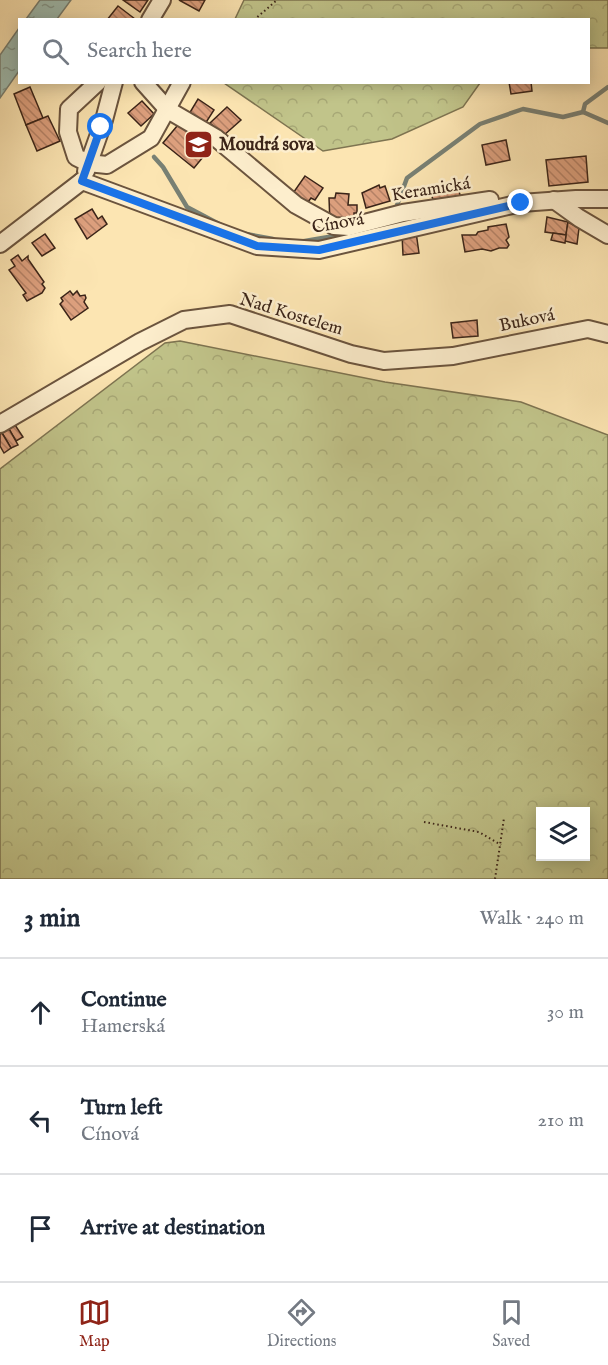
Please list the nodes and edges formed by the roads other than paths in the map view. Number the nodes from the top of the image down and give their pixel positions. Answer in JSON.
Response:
{"nodes":[{"id":1,"x":162,"y":0,"type":"edge"},
{"id":2,"x":151,"y":18,"type":"edge"},
{"id":3,"x":96,"y":84,"type":"edge"},
{"id":4,"x":113,"y":84,"type":"edge"},
{"id":5,"x":145,"y":84,"type":"edge"},
{"id":6,"x":181,"y":84,"type":"edge"},
{"id":7,"x":168,"y":110,"type":"junction"},
{"id":8,"x":88,"y":163,"type":"junction"},
{"id":9,"x":82,"y":181,"type":"junction"},
{"id":10,"x":608,"y":199,"type":"edge"},
{"id":11,"x":554,"y":200,"type":"junction"},
{"id":12,"x":521,"y":203,"type":"junction"},
{"id":13,"x":608,"y":235,"type":"edge"},
{"id":14,"x":0,"y":244,"type":"edge"},
{"id":15,"x":608,"y":334,"type":"edge"},
{"id":16,"x":453,"y":356,"type":"joint"},
{"id":17,"x":0,"y":424,"type":"edge"}],
"edges":[{"from":1,"to":2,"type":"street"},
{"from":3,"to":8,"type":"street"},
{"from":4,"to":8,"type":"street"},
{"from":5,"to":7,"type":"street","name":"Keramická"},
{"from":6,"to":7,"type":"street"},
{"from":7,"to":8,"type":"street"},
{"from":7,"to":12,"type":"street","name":"Keramická"},
{"from":8,"to":9,"type":"street"},
{"from":9,"to":12,"type":"street","name":"Cínová"},
{"from":9,"to":14,"type":"street"},
{"from":10,"to":11,"type":"street","name":"Cínová"},
{"from":11,"to":12,"type":"street","name":"Cínová"},
{"from":11,"to":13,"type":"street"},
{"from":15,"to":16,"type":"street","name":"Buková"},
{"from":16,"to":17,"type":"street","name":"Nad Kostelem"}]}
